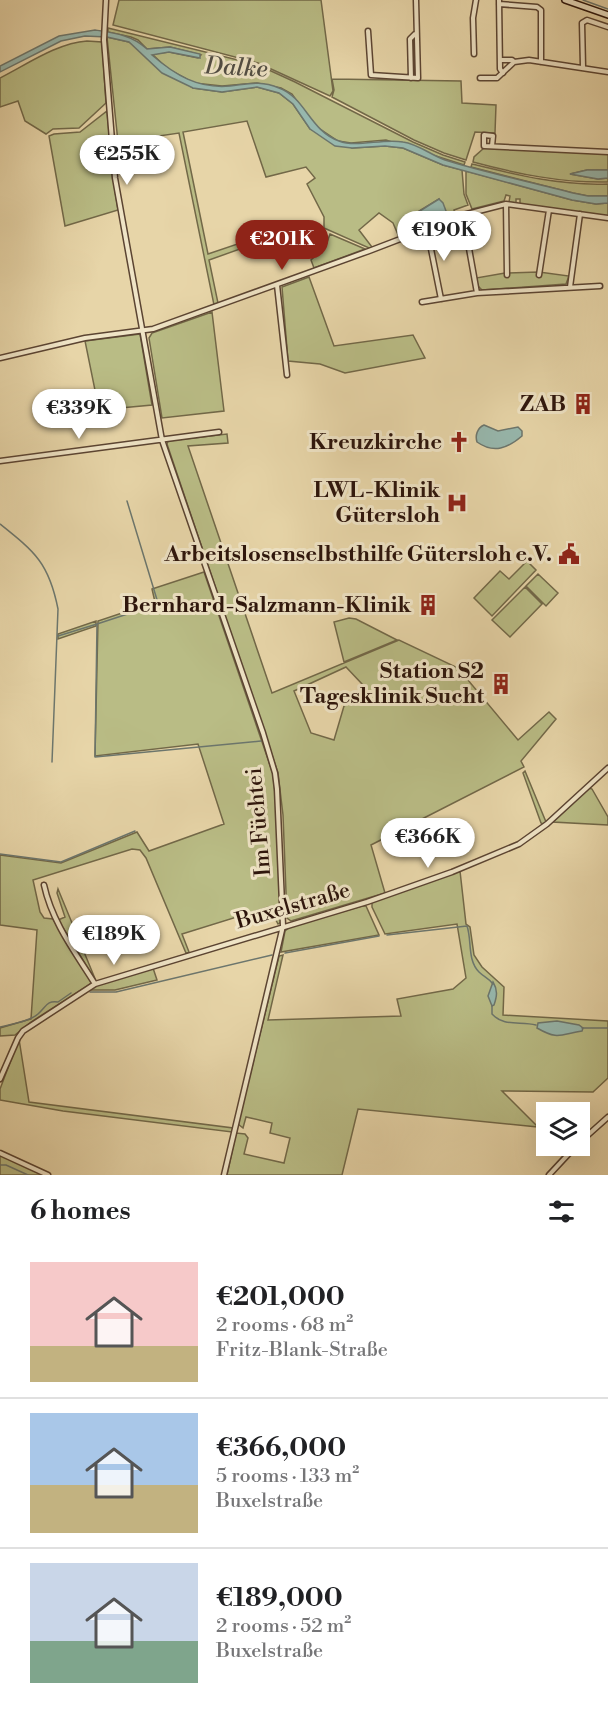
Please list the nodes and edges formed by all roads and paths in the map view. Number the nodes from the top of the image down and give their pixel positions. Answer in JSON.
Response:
{"nodes":[{"id":1,"x":106,"y":0,"type":"edge"},
{"id":2,"x":416,"y":0,"type":"edge"},
{"id":3,"x":476,"y":0,"type":"edge"},
{"id":4,"x":565,"y":0,"type":"edge"},
{"id":5,"x":499,"y":2,"type":"edge"},
{"id":6,"x":608,"y":15,"type":"edge"},
{"id":7,"x":608,"y":27,"type":"edge"},
{"id":8,"x":368,"y":31,"type":"dead end"},
{"id":9,"x":415,"y":33,"type":"junction"},
{"id":10,"x":474,"y":54,"type":"dead end"},
{"id":11,"x":500,"y":60,"type":"junction"},
{"id":12,"x":514,"y":62,"type":"junction"},
{"id":13,"x":540,"y":62,"type":"junction"},
{"id":14,"x":583,"y":68,"type":"junction"},
{"id":15,"x":608,"y":72,"type":"edge"},
{"id":16,"x":503,"y":73,"type":"junction"},
{"id":17,"x":411,"y":78,"type":"junction"},
{"id":18,"x":480,"y":78,"type":"dead end"},
{"id":19,"x":492,"y":146,"type":"dead end"},
{"id":20,"x":608,"y":152,"type":"edge"},
{"id":21,"x":506,"y":204,"type":"junction"},
{"id":22,"x":549,"y":210,"type":"junction"},
{"id":23,"x":580,"y":214,"type":"junction"},
{"id":24,"x":463,"y":215,"type":"junction"},
{"id":25,"x":608,"y":218,"type":"edge"},
{"id":26,"x":427,"y":229,"type":"junction"},
{"id":27,"x":539,"y":275,"type":"dead end"},
{"id":28,"x":507,"y":276,"type":"dead end"},
{"id":29,"x":278,"y":285,"type":"junction"},
{"id":30,"x":600,"y":286,"type":"dead end"},
{"id":31,"x":570,"y":287,"type":"junction"},
{"id":32,"x":477,"y":293,"type":"junction"},
{"id":33,"x":441,"y":299,"type":"junction"},
{"id":34,"x":422,"y":302,"type":"dead end"},
{"id":35,"x":142,"y":331,"type":"junction"},
{"id":36,"x":0,"y":358,"type":"edge"},
{"id":37,"x":287,"y":375,"type":"dead end"},
{"id":38,"x":219,"y":432,"type":"dead end"},
{"id":39,"x":162,"y":440,"type":"junction"},
{"id":40,"x":0,"y":461,"type":"edge"},
{"id":41,"x":608,"y":768,"type":"edge"},
{"id":42,"x":44,"y":885,"type":"dead end"},
{"id":43,"x":283,"y":926,"type":"junction"},
{"id":44,"x":95,"y":984,"type":"junction"},
{"id":45,"x":0,"y":1079,"type":"edge"},
{"id":46,"x":607,"y":1119,"type":"edge"},
{"id":47,"x":590,"y":1134,"type":"edge"},
{"id":48,"x":0,"y":1153,"type":"edge"},
{"id":49,"x":567,"y":1156,"type":"edge"},
{"id":50,"x":48,"y":1175,"type":"edge"},
{"id":51,"x":224,"y":1175,"type":"edge"},
{"id":52,"x":549,"y":1175,"type":"edge"}],
"edges":[{"from":1,"to":35,"type":"street","name":"Im Füchtei"},
{"from":2,"to":9,"type":"street"},
{"from":3,"to":10,"type":"street"},
{"from":4,"to":6,"type":"main road"},
{"from":5,"to":11,"type":"street"},
{"from":5,"to":13,"type":"street"},
{"from":7,"to":14,"type":"street"},
{"from":8,"to":17,"type":"street"},
{"from":9,"to":17,"type":"street"},
{"from":9,"to":17,"type":"street"},
{"from":11,"to":12,"type":"street"},
{"from":11,"to":16,"type":"street"},
{"from":12,"to":13,"type":"street"},
{"from":12,"to":16,"type":"street"},
{"from":13,"to":14,"type":"street"},
{"from":14,"to":15,"type":"street"},
{"from":16,"to":18,"type":"street"},
{"from":19,"to":20,"type":"street"},
{"from":21,"to":22,"type":"street"},
{"from":21,"to":24,"type":"street"},
{"from":21,"to":28,"type":"street"},
{"from":22,"to":23,"type":"street"},
{"from":22,"to":27,"type":"street"},
{"from":23,"to":25,"type":"street"},
{"from":23,"to":31,"type":"street"},
{"from":24,"to":26,"type":"street"},
{"from":24,"to":32,"type":"street"},
{"from":26,"to":29,"type":"street"},
{"from":26,"to":33,"type":"street"},
{"from":29,"to":35,"type":"street"},
{"from":29,"to":37,"type":"street"},
{"from":30,"to":31,"type":"street"},
{"from":31,"to":32,"type":"street"},
{"from":32,"to":33,"type":"street"},
{"from":33,"to":34,"type":"street"},
{"from":35,"to":36,"type":"street"},
{"from":35,"to":39,"type":"street","name":"Im Füchtei"},
{"from":38,"to":39,"type":"street"},
{"from":39,"to":40,"type":"street"},
{"from":39,"to":43,"type":"street","name":"Im Füchtei"},
{"from":41,"to":43,"type":"street","name":"Buxelstraße"},
{"from":42,"to":44,"type":"street"},
{"from":43,"to":44,"type":"street","name":"Buxelstraße"},
{"from":43,"to":51,"type":"street","name":"Im Füchtei"},
{"from":44,"to":45,"type":"street","name":"Buxelstraße"},
{"from":46,"to":47,"type":"street"},
{"from":48,"to":50,"type":"street"},
{"from":49,"to":52,"type":"street"}]}
